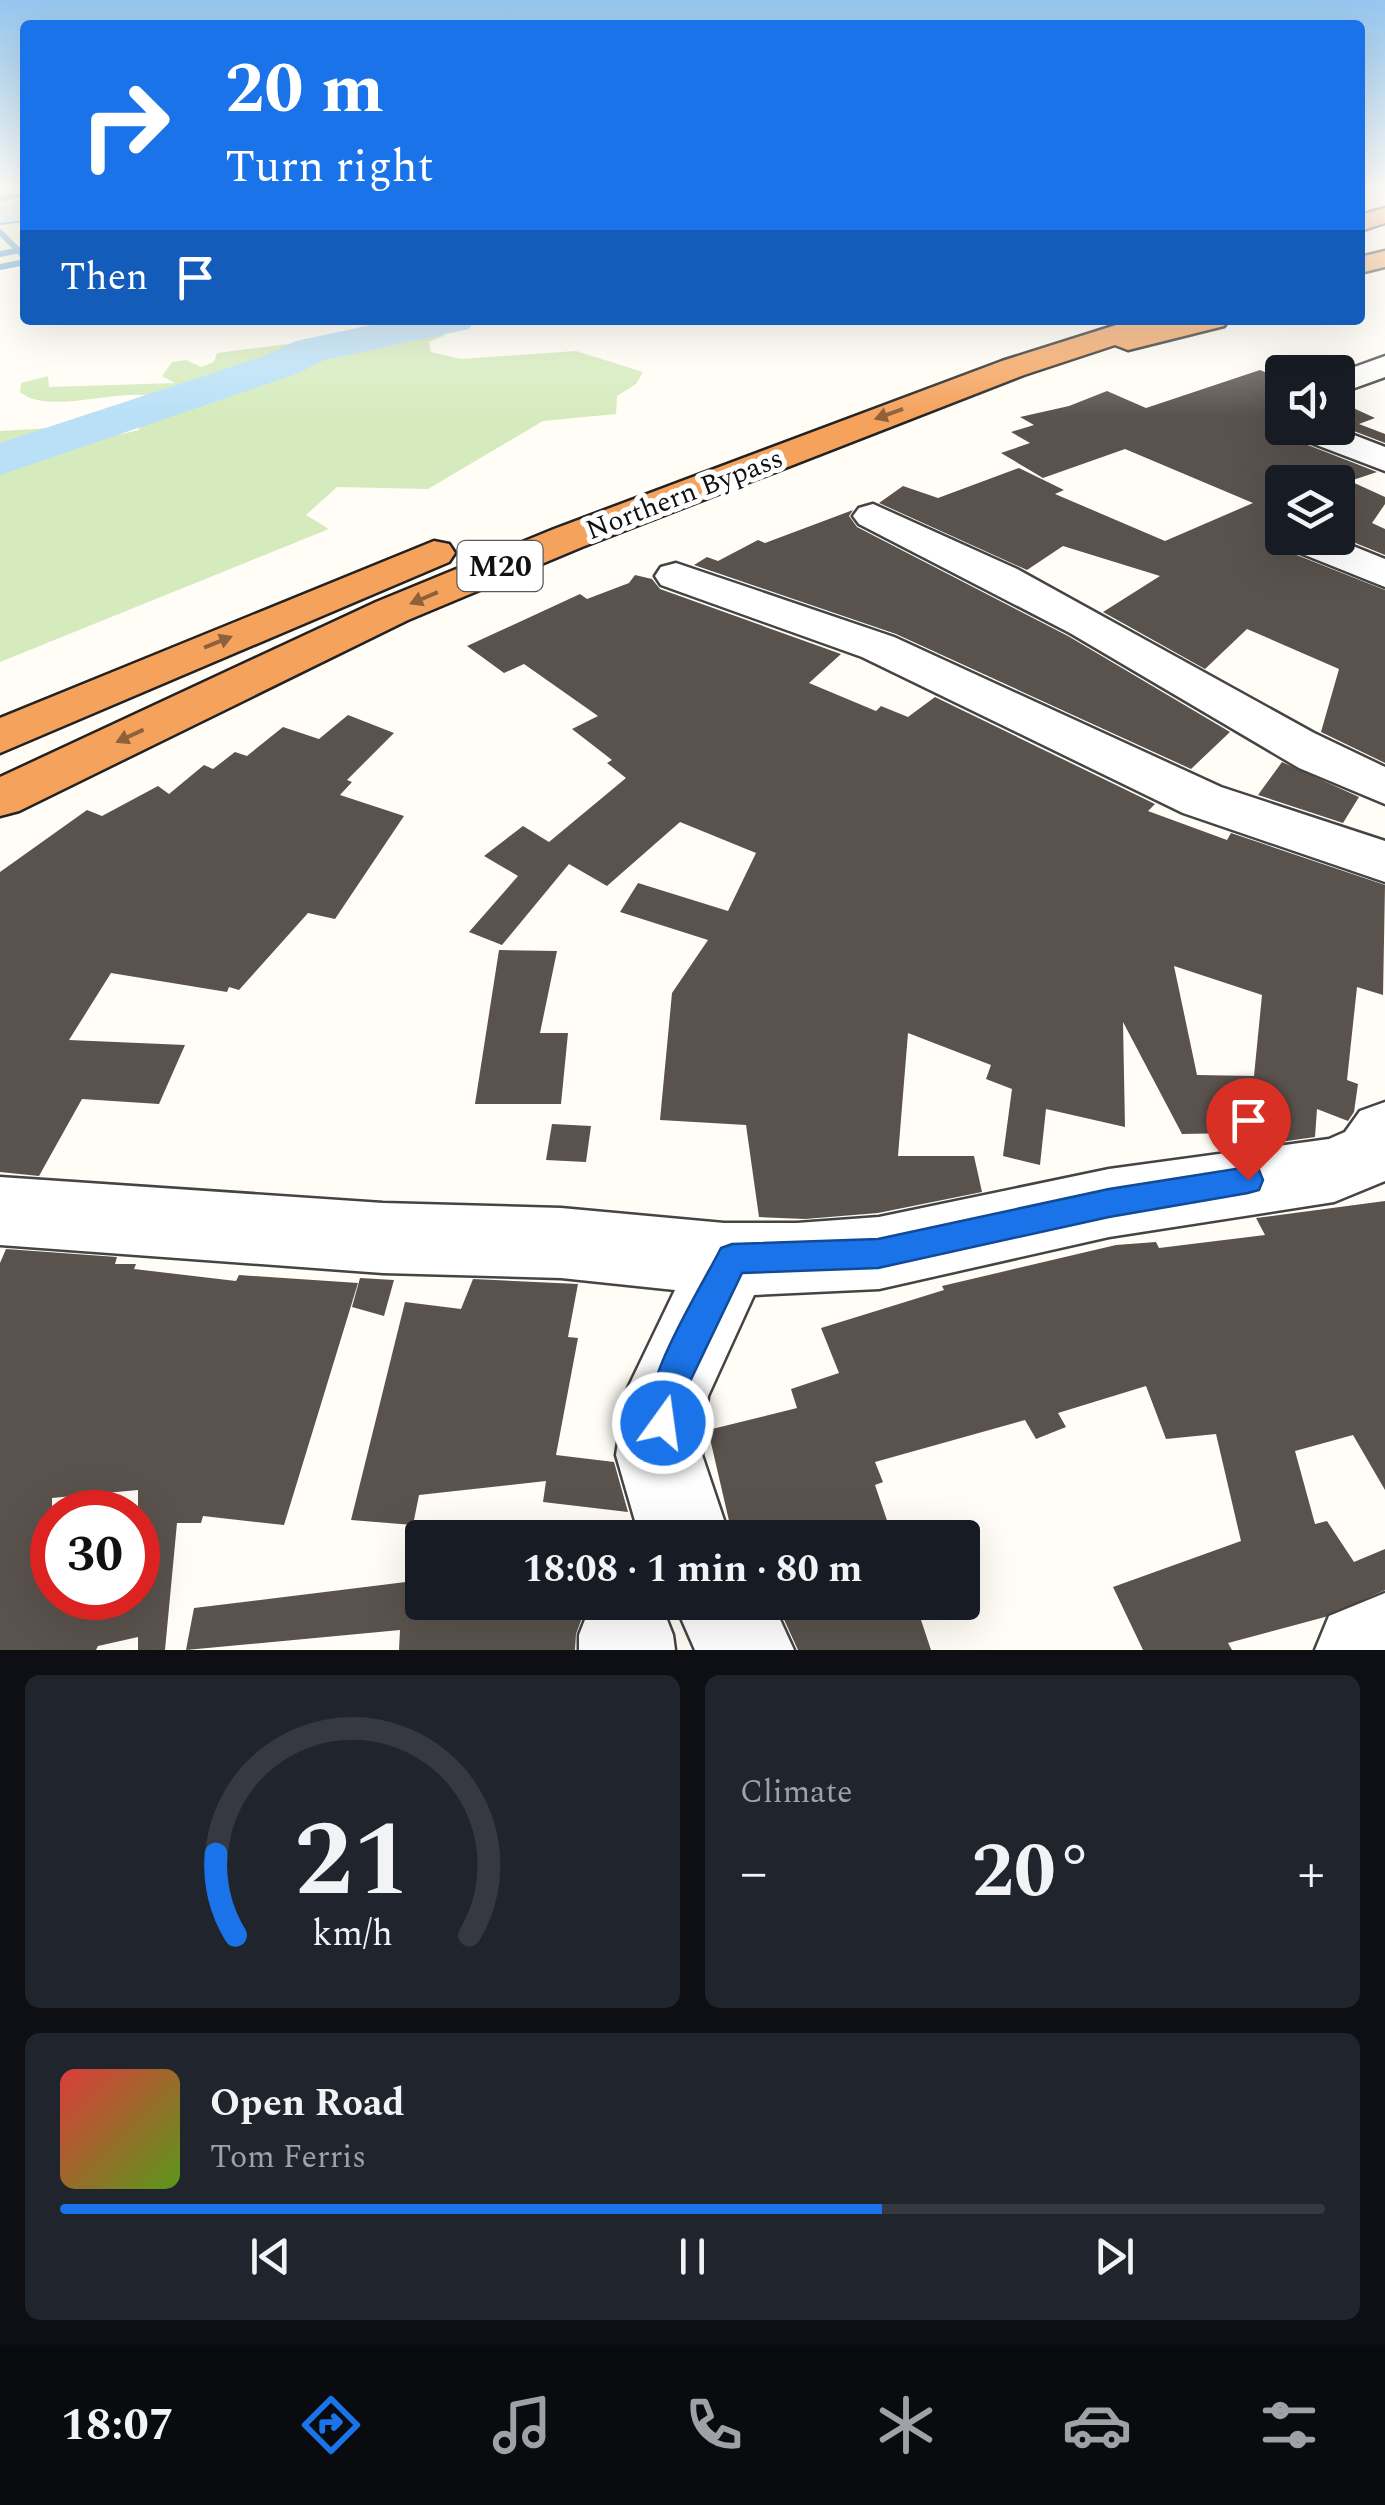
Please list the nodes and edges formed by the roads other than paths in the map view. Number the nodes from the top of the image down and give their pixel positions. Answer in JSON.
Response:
{"nodes":[{"id":1,"x":1058,"y":325,"type":"edge"},
{"id":2,"x":1067,"y":325,"type":"edge"},
{"id":3,"x":1147,"y":325,"type":"edge"},
{"id":4,"x":1192,"y":325,"type":"edge"},
{"id":5,"x":970,"y":354,"type":"junction"},
{"id":6,"x":1385,"y":366,"type":"edge"},
{"id":7,"x":1014,"y":368,"type":"junction"},
{"id":8,"x":1355,"y":377,"type":"edge"},
{"id":9,"x":1349,"y":445,"type":"edge"},
{"id":10,"x":1385,"y":460,"type":"edge"},
{"id":11,"x":873,"y":516,"type":"dead end"},
{"id":12,"x":1340,"y":555,"type":"edge"},
{"id":13,"x":1385,"y":574,"type":"edge"},
{"id":14,"x":676,"y":576,"type":"dead end"},
{"id":15,"x":0,"y":737,"type":"edge"},
{"id":16,"x":1385,"y":787,"type":"edge"},
{"id":17,"x":0,"y":798,"type":"edge"},
{"id":18,"x":1385,"y":862,"type":"edge"},
{"id":19,"x":1385,"y":1133,"type":"edge"},
{"id":20,"x":0,"y":1211,"type":"edge"},
{"id":21,"x":732,"y":1258,"type":"junction"},
{"id":22,"x":679,"y":1520,"type":"edge"},
{"id":23,"x":730,"y":1620,"type":"edge"},
{"id":24,"x":1385,"y":1641,"type":"edge"},
{"id":25,"x":746,"y":1650,"type":"edge"},
{"id":26,"x":1363,"y":1650,"type":"edge"}],
"edges":[{"from":1,"to":5,"type":"highway"},
{"from":2,"to":5,"type":"highway","name":"Northern Bypass","number":"M20"},
{"from":3,"to":7,"type":"highway","name":"Northern Bypass","number":"M20"},
{"from":4,"to":7,"type":"highway"},
{"from":15,"to":5,"type":"highway","name":"Northern Bypass","number":"M20","one_way":true},
{"from":6,"to":8,"type":"street"},
{"from":7,"to":17,"type":"highway","name":"Northern Bypass","number":"M20","one_way":true},
{"from":9,"to":10,"type":"street"},
{"from":11,"to":16,"type":"street"},
{"from":12,"to":13,"type":"street"},
{"from":14,"to":18,"type":"street"},
{"from":19,"to":21,"type":"street"},
{"from":20,"to":21,"type":"street"},
{"from":21,"to":22,"type":"street"},
{"from":23,"to":25,"type":"street"},
{"from":24,"to":26,"type":"street"}]}
